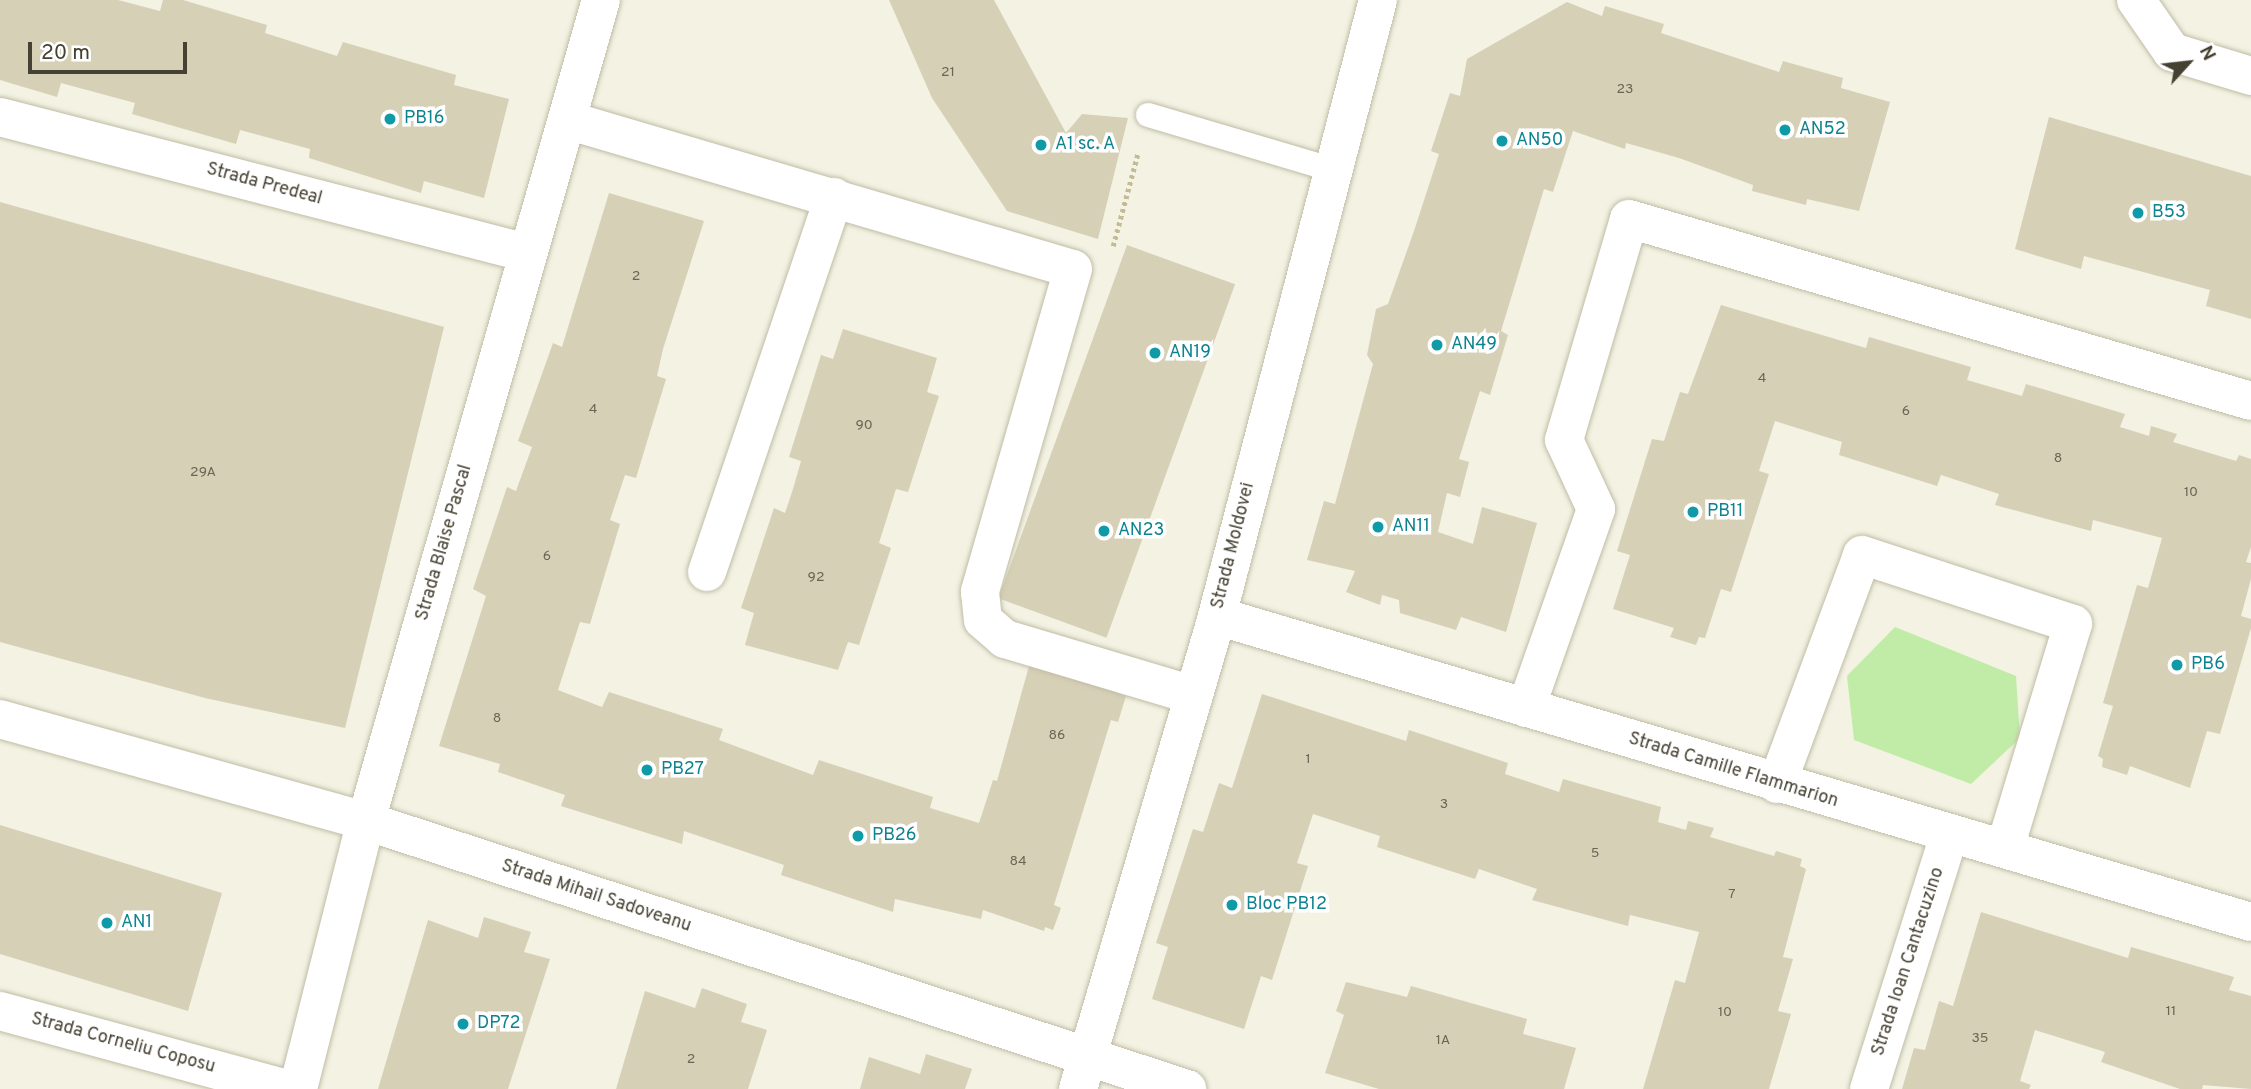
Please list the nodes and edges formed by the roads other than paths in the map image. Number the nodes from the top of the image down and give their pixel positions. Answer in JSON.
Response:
{"nodes":[{"id":1,"x":601,"y":0,"type":"edge"},
{"id":2,"x":1378,"y":0,"type":"edge"},
{"id":3,"x":2136,"y":0,"type":"edge"},
{"id":4,"x":2251,"y":76,"type":"edge"},
{"id":5,"x":1148,"y":115,"type":"road end"},
{"id":6,"x":0,"y":117,"type":"edge"},
{"id":7,"x":567,"y":120,"type":"junction"},
{"id":8,"x":1330,"y":169,"type":"junction"},
{"id":9,"x":834,"y":197,"type":"junction"},
{"id":10,"x":527,"y":253,"type":"junction"},
{"id":11,"x":2251,"y":401,"type":"edge"},
{"id":12,"x":707,"y":572,"type":"dead end"},
{"id":13,"x":1217,"y":616,"type":"junction"},
{"id":14,"x":1193,"y":695,"type":"junction"},
{"id":15,"x":1526,"y":708,"type":"junction"},
{"id":16,"x":0,"y":719,"type":"edge"},
{"id":17,"x":1777,"y":784,"type":"junction"},
{"id":18,"x":366,"y":821,"type":"junction"},
{"id":19,"x":1949,"y":835,"type":"junction"},
{"id":20,"x":2005,"y":848,"type":"junction"},
{"id":21,"x":2251,"y":922,"type":"edge"},
{"id":22,"x":0,"y":1011,"type":"edge"},
{"id":23,"x":1083,"y":1073,"type":"edge"},
{"id":24,"x":287,"y":1089,"type":"edge"},
{"id":25,"x":298,"y":1089,"type":"edge"},
{"id":26,"x":1187,"y":1089,"type":"edge"},
{"id":27,"x":1869,"y":1089,"type":"edge"}],
"edges":[{"from":1,"to":7,"type":"street","name":"Strada Blaise Pascal"},
{"from":2,"to":8,"type":"street","name":"Strada Moldovei"},
{"from":3,"to":4,"type":"street"},
{"from":5,"to":8,"type":"lane"},
{"from":6,"to":10,"type":"street","name":"Strada Predeal"},
{"from":7,"to":9,"type":"street"},
{"from":7,"to":10,"type":"street","name":"Strada Blaise Pascal"},
{"from":8,"to":13,"type":"street","name":"Strada Moldovei"},
{"from":9,"to":12,"type":"street"},
{"from":9,"to":14,"type":"street"},
{"from":10,"to":18,"type":"street","name":"Strada Blaise Pascal"},
{"from":11,"to":15,"type":"street"},
{"from":13,"to":14,"type":"street","name":"Strada Moldovei"},
{"from":13,"to":15,"type":"street","name":"Strada Camille Flammarion"},
{"from":14,"to":23,"type":"street","name":"Strada Moldovei"},
{"from":15,"to":17,"type":"street","name":"Strada Camille Flammarion"},
{"from":16,"to":18,"type":"street","name":"Strada Mihail Sadoveanu"},
{"from":17,"to":19,"type":"street","name":"Strada Camille Flammarion"},
{"from":17,"to":20,"type":"street"},
{"from":18,"to":23,"type":"street","name":"Strada Mihail Sadoveanu"},
{"from":18,"to":25,"type":"street","name":"Strada Blaise Pascal"},
{"from":19,"to":20,"type":"street","name":"Strada Camille Flammarion"},
{"from":19,"to":27,"type":"street","name":"Strada Ioan Cantacuzino"},
{"from":20,"to":21,"type":"street","name":"Strada Camille Flammarion"},
{"from":22,"to":24,"type":"street","name":"Strada Corneliu Coposu"},
{"from":23,"to":26,"type":"street","name":"Strada Mihail Sadoveanu"}]}
